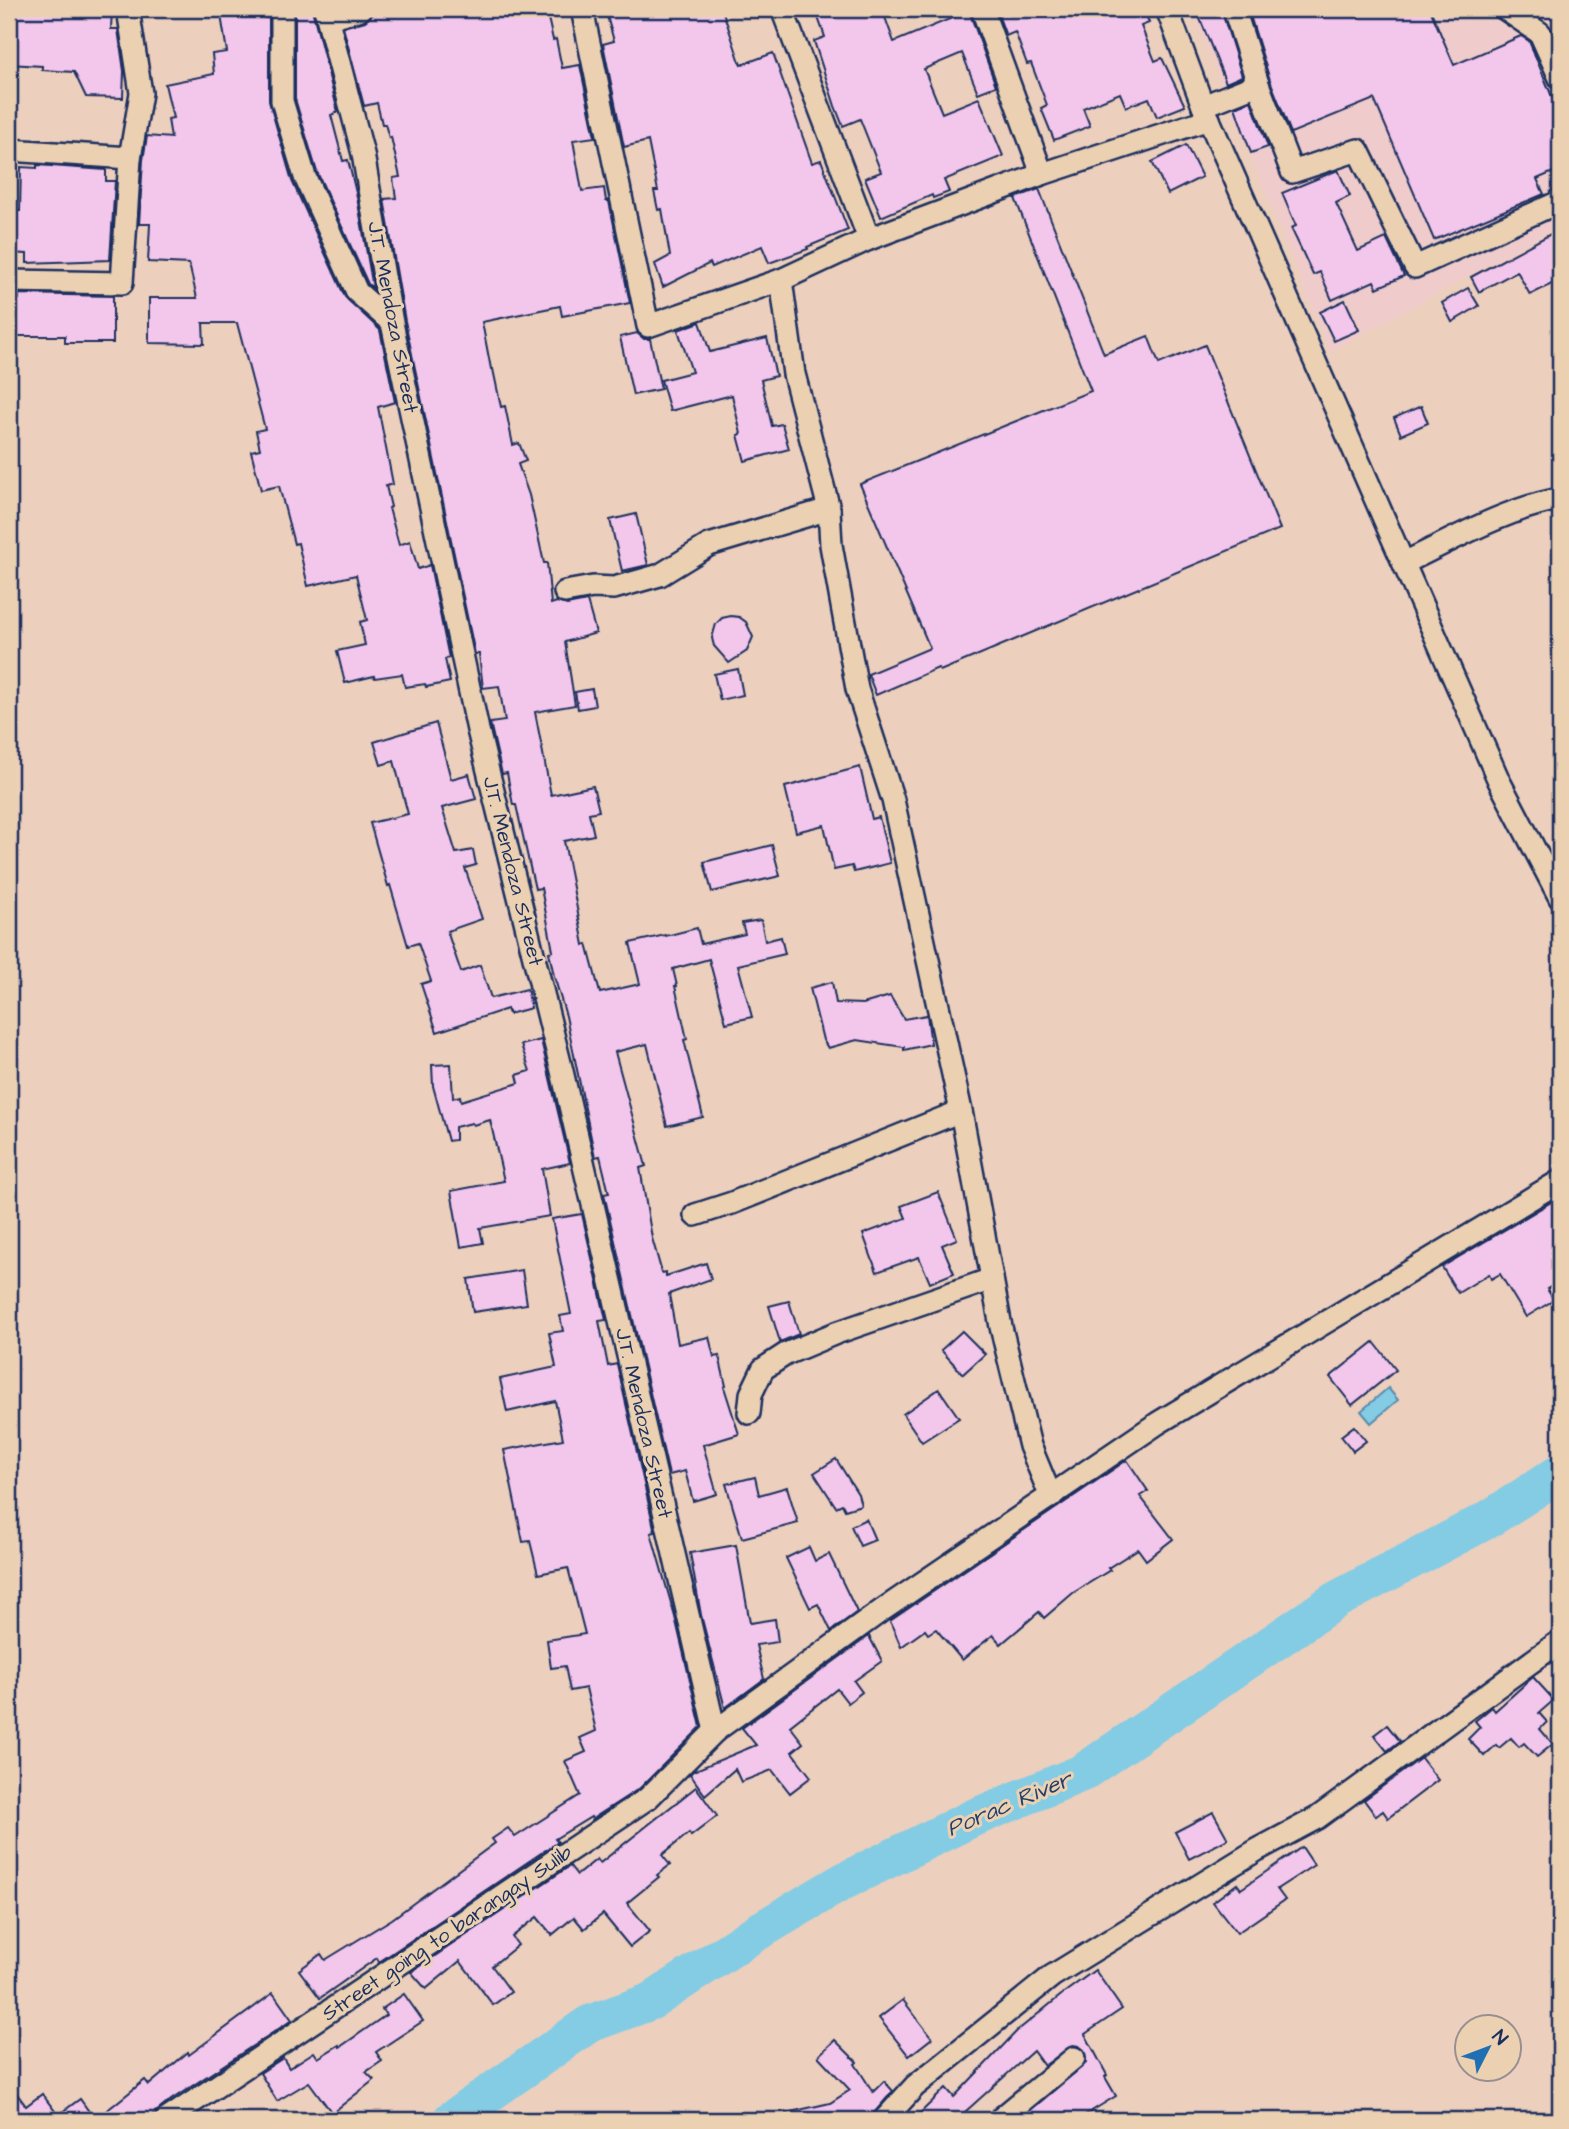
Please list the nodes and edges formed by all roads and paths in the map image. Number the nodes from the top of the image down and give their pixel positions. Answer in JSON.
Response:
{"nodes":[{"id":1,"x":128,"y":9,"type":"edge"},
{"id":2,"x":282,"y":9,"type":"edge"},
{"id":3,"x":361,"y":9,"type":"edge"},
{"id":4,"x":582,"y":9,"type":"edge"},
{"id":5,"x":782,"y":9,"type":"edge"},
{"id":6,"x":982,"y":9,"type":"edge"},
{"id":7,"x":1167,"y":9,"type":"edge"},
{"id":8,"x":1234,"y":9,"type":"edge"},
{"id":9,"x":1505,"y":9,"type":"edge"},
{"id":10,"x":326,"y":13,"type":"edge"},
{"id":11,"x":1560,"y":78,"type":"edge"},
{"id":12,"x":1258,"y":84,"type":"junction"},
{"id":13,"x":1206,"y":112,"type":"junction"},
{"id":14,"x":9,"y":150,"type":"edge"},
{"id":15,"x":130,"y":158,"type":"junction"},
{"id":16,"x":1042,"y":174,"type":"junction"},
{"id":17,"x":1560,"y":199,"type":"edge"},
{"id":18,"x":869,"y":239,"type":"junction"},
{"id":19,"x":781,"y":280,"type":"junction"},
{"id":20,"x":9,"y":281,"type":"edge"},
{"id":21,"x":392,"y":323,"type":"junction"},
{"id":22,"x":1560,"y":499,"type":"edge"},
{"id":23,"x":829,"y":509,"type":"junction"},
{"id":24,"x":1404,"y":563,"type":"junction"},
{"id":25,"x":565,"y":592,"type":"dead end"},
{"id":26,"x":1560,"y":898,"type":"edge"},
{"id":27,"x":961,"y":1111,"type":"junction"},
{"id":28,"x":1560,"y":1181,"type":"edge"},
{"id":29,"x":695,"y":1215,"type":"dead end"},
{"id":30,"x":992,"y":1279,"type":"junction"},
{"id":31,"x":749,"y":1413,"type":"dead end"},
{"id":32,"x":1051,"y":1497,"type":"junction"},
{"id":33,"x":1560,"y":1641,"type":"edge"},
{"id":34,"x":715,"y":1731,"type":"junction"},
{"id":35,"x":1074,"y":2058,"type":"dead end"},
{"id":36,"x":166,"y":2120,"type":"edge"},
{"id":37,"x":884,"y":2120,"type":"edge"},
{"id":38,"x":999,"y":2120,"type":"edge"}],
"edges":[{"from":1,"to":15,"type":"street"},
{"from":2,"to":21,"type":"street"},
{"from":3,"to":10,"type":"street"},
{"from":4,"to":19,"type":"street"},
{"from":5,"to":18,"type":"street"},
{"from":6,"to":16,"type":"street"},
{"from":7,"to":13,"type":"street"},
{"from":8,"to":12,"type":"street"},
{"from":9,"to":11,"type":"street"},
{"from":10,"to":21,"type":"street","name":"J.T. Mendoza Street"},
{"from":12,"to":13,"type":"street"},
{"from":12,"to":17,"type":"street"},
{"from":13,"to":16,"type":"street"},
{"from":13,"to":24,"type":"street"},
{"from":14,"to":15,"type":"street"},
{"from":15,"to":20,"type":"street"},
{"from":16,"to":18,"type":"street"},
{"from":18,"to":19,"type":"street"},
{"from":19,"to":23,"type":"street"},
{"from":21,"to":34,"type":"street","name":"J.T. Mendoza Street"},
{"from":22,"to":24,"type":"street"},
{"from":23,"to":25,"type":"street"},
{"from":23,"to":27,"type":"street"},
{"from":24,"to":26,"type":"street"},
{"from":27,"to":29,"type":"street"},
{"from":27,"to":30,"type":"street"},
{"from":28,"to":32,"type":"street","name":"Street going to barangay Sulib"},
{"from":30,"to":31,"type":"street"},
{"from":30,"to":32,"type":"street"},
{"from":32,"to":34,"type":"street","name":"Street going to barangay Sulib"},
{"from":33,"to":37,"type":"street"},
{"from":34,"to":36,"type":"street","name":"Street going to barangay Sulib"},
{"from":35,"to":38,"type":"street"}]}
